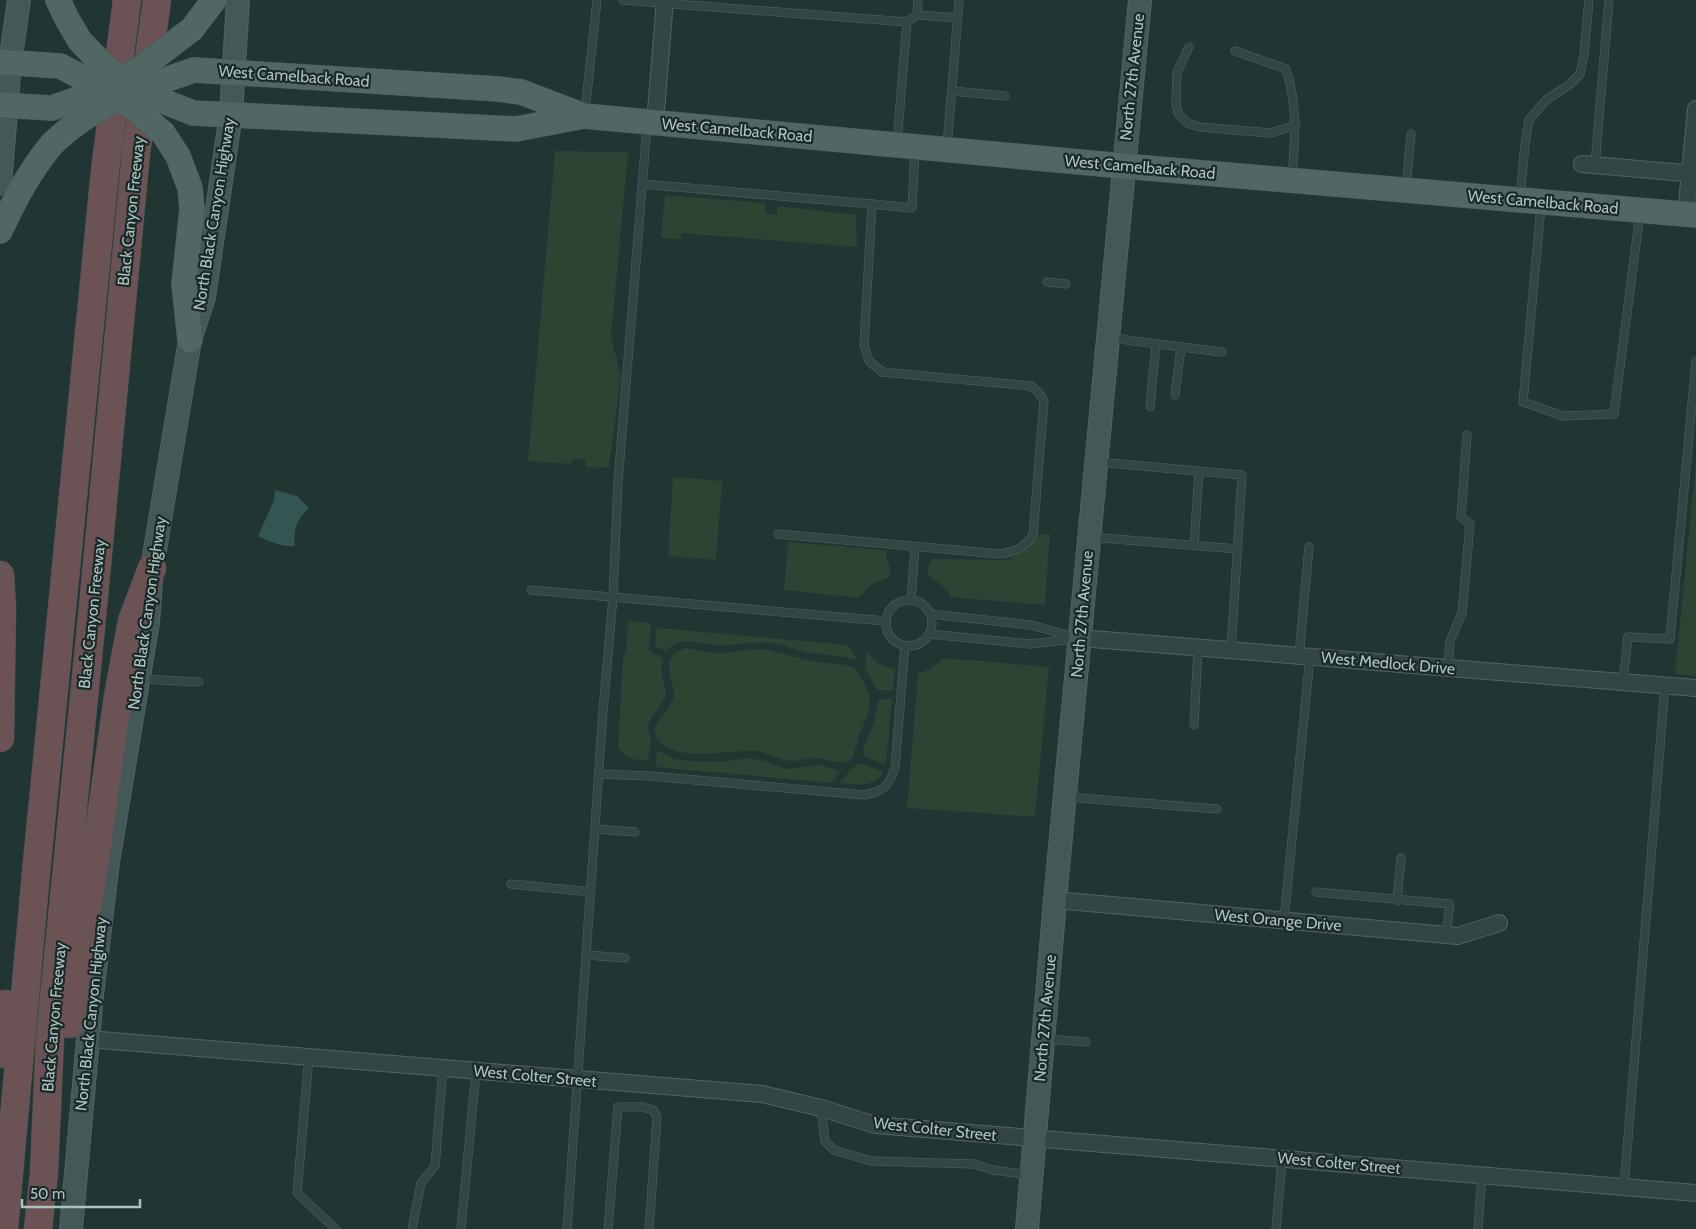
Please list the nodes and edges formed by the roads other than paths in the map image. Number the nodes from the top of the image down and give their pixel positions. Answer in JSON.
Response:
{"nodes":[{"id":1,"x":20,"y":0,"type":"edge"},
{"id":2,"x":108,"y":0,"type":"edge"},
{"id":3,"x":127,"y":0,"type":"edge"},
{"id":4,"x":140,"y":0,"type":"edge"},
{"id":5,"x":157,"y":0,"type":"edge"},
{"id":6,"x":214,"y":0,"type":"edge"},
{"id":7,"x":238,"y":0,"type":"edge"},
{"id":8,"x":597,"y":0,"type":"edge"},
{"id":9,"x":623,"y":0,"type":"edge"},
{"id":10,"x":918,"y":0,"type":"edge"},
{"id":11,"x":959,"y":0,"type":"edge"},
{"id":12,"x":1140,"y":0,"type":"edge"},
{"id":13,"x":1589,"y":0,"type":"edge"},
{"id":14,"x":1609,"y":0,"type":"edge"},
{"id":15,"x":664,"y":2,"type":"edge"},
{"id":16,"x":63,"y":10,"type":"edge"},
{"id":17,"x":917,"y":15,"type":"junction"},
{"id":18,"x":958,"y":18,"type":"junction"},
{"id":19,"x":907,"y":22,"type":"junction"},
{"id":20,"x":1189,"y":47,"type":"dead end"},
{"id":21,"x":1235,"y":51,"type":"dead end"},
{"id":22,"x":5,"y":63,"type":"edge"},
{"id":23,"x":234,"y":72,"type":"junction"},
{"id":24,"x":120,"y":89,"type":"junction"},
{"id":25,"x":952,"y":91,"type":"junction"},
{"id":26,"x":1005,"y":96,"type":"dead end"},
{"id":27,"x":3,"y":106,"type":"edge"},
{"id":28,"x":1696,"y":109,"type":"edge"},
{"id":29,"x":231,"y":114,"type":"junction"},
{"id":30,"x":584,"y":116,"type":"junction"},
{"id":31,"x":651,"y":122,"type":"junction"},
{"id":32,"x":1296,"y":125,"type":"junction"},
{"id":33,"x":1411,"y":134,"type":"dead end"},
{"id":34,"x":906,"y":146,"type":"junction"},
{"id":35,"x":947,"y":149,"type":"junction"},
{"id":36,"x":1588,"y":165,"type":"joint"},
{"id":37,"x":1123,"y":166,"type":"junction"},
{"id":38,"x":1693,"y":174,"type":"edge"},
{"id":39,"x":1292,"y":180,"type":"junction"},
{"id":40,"x":0,"y":184,"type":"edge"},
{"id":41,"x":642,"y":184,"type":"junction"},
{"id":42,"x":1406,"y":190,"type":"junction"},
{"id":43,"x":1531,"y":200,"type":"junction"},
{"id":44,"x":872,"y":204,"type":"junction"},
{"id":45,"x":1640,"y":210,"type":"junction"},
{"id":46,"x":1691,"y":214,"type":"edge"},
{"id":47,"x":0,"y":231,"type":"edge"},
{"id":48,"x":1047,"y":282,"type":"dead end"},
{"id":49,"x":1066,"y":284,"type":"dead end"},
{"id":50,"x":1108,"y":336,"type":"junction"},
{"id":51,"x":190,"y":340,"type":"junction"},
{"id":52,"x":1156,"y":344,"type":"junction"},
{"id":53,"x":1181,"y":347,"type":"junction"},
{"id":54,"x":1222,"y":352,"type":"dead end"},
{"id":55,"x":1696,"y":361,"type":"edge"},
{"id":56,"x":1175,"y":395,"type":"dead end"},
{"id":57,"x":1150,"y":407,"type":"dead end"},
{"id":58,"x":1467,"y":436,"type":"dead end"},
{"id":59,"x":1096,"y":462,"type":"junction"},
{"id":60,"x":1199,"y":471,"type":"junction"},
{"id":61,"x":778,"y":534,"type":"dead end"},
{"id":62,"x":1089,"y":537,"type":"junction"},
{"id":63,"x":1194,"y":545,"type":"junction"},
{"id":64,"x":915,"y":547,"type":"junction"},
{"id":65,"x":1309,"y":547,"type":"dead end"},
{"id":66,"x":1238,"y":549,"type":"junction"},
{"id":67,"x":152,"y":568,"type":"junction"},
{"id":68,"x":0,"y":575,"type":"edge"},
{"id":69,"x":531,"y":590,"type":"dead end"},
{"id":70,"x":613,"y":597,"type":"junction"},
{"id":71,"x":911,"y":601,"type":"junction"},
{"id":72,"x":930,"y":614,"type":"junction"},
{"id":73,"x":886,"y":621,"type":"junction"},
{"id":74,"x":929,"y":634,"type":"junction"},
{"id":75,"x":1080,"y":638,"type":"junction"},
{"id":76,"x":906,"y":646,"type":"junction"},
{"id":77,"x":1198,"y":648,"type":"junction"},
{"id":78,"x":1231,"y":650,"type":"junction"},
{"id":79,"x":1305,"y":656,"type":"junction"},
{"id":80,"x":1448,"y":668,"type":"junction"},
{"id":81,"x":138,"y":679,"type":"junction"},
{"id":82,"x":198,"y":682,"type":"dead end"},
{"id":83,"x":1623,"y":682,"type":"junction"},
{"id":84,"x":1665,"y":686,"type":"junction"},
{"id":85,"x":1696,"y":688,"type":"edge"},
{"id":86,"x":1194,"y":725,"type":"dead end"},
{"id":87,"x":0,"y":738,"type":"edge"},
{"id":88,"x":599,"y":774,"type":"junction"},
{"id":89,"x":1065,"y":796,"type":"junction"},
{"id":90,"x":1217,"y":809,"type":"dead end"},
{"id":91,"x":595,"y":829,"type":"junction"},
{"id":92,"x":635,"y":832,"type":"dead end"},
{"id":93,"x":1401,"y":858,"type":"dead end"},
{"id":94,"x":511,"y":884,"type":"dead end"},
{"id":95,"x":591,"y":892,"type":"junction"},
{"id":96,"x":1316,"y":892,"type":"dead end"},
{"id":97,"x":1055,"y":900,"type":"junction"},
{"id":98,"x":1397,"y":900,"type":"junction"},
{"id":99,"x":1284,"y":920,"type":"junction"},
{"id":100,"x":1499,"y":923,"type":"dead end"},
{"id":101,"x":1446,"y":935,"type":"junction"},
{"id":102,"x":587,"y":955,"type":"junction"},
{"id":103,"x":625,"y":958,"type":"dead end"},
{"id":104,"x":1044,"y":1039,"type":"junction"},
{"id":105,"x":88,"y":1040,"type":"junction"},
{"id":106,"x":1086,"y":1042,"type":"dead end"},
{"id":107,"x":0,"y":1054,"type":"edge"},
{"id":108,"x":309,"y":1057,"type":"junction"},
{"id":109,"x":443,"y":1068,"type":"junction"},
{"id":110,"x":476,"y":1071,"type":"junction"},
{"id":111,"x":577,"y":1079,"type":"junction"},
{"id":112,"x":821,"y":1108,"type":"junction"},
{"id":113,"x":1035,"y":1138,"type":"junction"},
{"id":114,"x":1282,"y":1158,"type":"junction"},
{"id":115,"x":44,"y":1173,"type":"junction"},
{"id":116,"x":1031,"y":1175,"type":"junction"},
{"id":117,"x":1482,"y":1175,"type":"junction"},
{"id":118,"x":1624,"y":1187,"type":"junction"},
{"id":119,"x":1696,"y":1193,"type":"edge"},
{"id":120,"x":4,"y":1229,"type":"edge"},
{"id":121,"x":17,"y":1229,"type":"edge"},
{"id":122,"x":38,"y":1229,"type":"edge"},
{"id":123,"x":71,"y":1229,"type":"edge"},
{"id":124,"x":336,"y":1229,"type":"edge"},
{"id":125,"x":412,"y":1229,"type":"edge"},
{"id":126,"x":461,"y":1229,"type":"edge"},
{"id":127,"x":567,"y":1229,"type":"edge"},
{"id":128,"x":608,"y":1229,"type":"edge"},
{"id":129,"x":649,"y":1229,"type":"edge"},
{"id":130,"x":1027,"y":1229,"type":"edge"},
{"id":131,"x":1276,"y":1229,"type":"edge"},
{"id":132,"x":1478,"y":1229,"type":"edge"}],
"edges":[{"from":1,"to":22,"type":"main road"},
{"from":2,"to":107,"type":"highway"},
{"from":3,"to":120,"type":"highway"},
{"from":4,"to":121,"type":"highway"},
{"from":5,"to":115,"type":"highway","name":"Black Canyon Freeway"},
{"from":6,"to":24,"type":"main road","bridge":true},
{"from":7,"to":23,"type":"main road","name":"North Black Canyon Highway"},
{"from":8,"to":30,"type":"lane"},
{"from":9,"to":15,"type":"lane"},
{"from":10,"to":17,"type":"lane"},
{"from":11,"to":18,"type":"lane"},
{"from":12,"to":37,"type":"main road","name":"North 27th Avenue"},
{"from":13,"to":43,"type":"lane"},
{"from":14,"to":36,"type":"lane"},
{"from":15,"to":19,"type":"lane"},
{"from":15,"to":31,"type":"street"},
{"from":16,"to":24,"type":"main road","bridge":true},
{"from":17,"to":18,"type":"lane"},
{"from":17,"to":19,"type":"lane"},
{"from":18,"to":25,"type":"lane"},
{"from":19,"to":34,"type":"lane"},
{"from":20,"to":32,"type":"lane"},
{"from":21,"to":32,"type":"lane"},
{"from":22,"to":24,"type":"main road","bridge":true},
{"from":22,"to":27,"type":"main road"},
{"from":23,"to":24,"type":"main road","name":"West Camelback Road","bridge":true},
{"from":23,"to":29,"type":"main road","name":"North Black Canyon Highway"},
{"from":23,"to":30,"type":"main road","name":"West Camelback Road"},
{"from":24,"to":27,"type":"main road","bridge":true},
{"from":24,"to":29,"type":"main road","name":"West Camelback Road","bridge":true},
{"from":24,"to":47,"type":"main road","bridge":true},
{"from":24,"to":51,"type":"main road","bridge":true},
{"from":25,"to":26,"type":"lane"},
{"from":25,"to":35,"type":"lane"},
{"from":27,"to":40,"type":"main road"},
{"from":28,"to":38,"type":"street"},
{"from":29,"to":30,"type":"main road","name":"West Camelback Road"},
{"from":29,"to":51,"type":"main road","name":"North Black Canyon Highway"},
{"from":30,"to":31,"type":"main road","name":"West Camelback Road"},
{"from":31,"to":34,"type":"main road","name":"West Camelback Road"},
{"from":31,"to":41,"type":"lane"},
{"from":32,"to":39,"type":"lane"},
{"from":33,"to":42,"type":"lane"},
{"from":34,"to":35,"type":"main road","name":"West Camelback Road"},
{"from":34,"to":44,"type":"lane"},
{"from":35,"to":37,"type":"main road","name":"West Camelback Road"},
{"from":36,"to":38,"type":"street"},
{"from":37,"to":39,"type":"main road","name":"West Camelback Road"},
{"from":37,"to":50,"type":"main road","name":"North 27th Avenue"},
{"from":38,"to":46,"type":"street"},
{"from":39,"to":42,"type":"main road","name":"West Camelback Road"},
{"from":41,"to":44,"type":"lane"},
{"from":41,"to":70,"type":"lane"},
{"from":42,"to":43,"type":"main road","name":"West Camelback Road"},
{"from":43,"to":45,"type":"main road","name":"West Camelback Road"},
{"from":43,"to":45,"type":"lane"},
{"from":44,"to":64,"type":"lane"},
{"from":45,"to":46,"type":"main road","name":"West Camelback Road"},
{"from":48,"to":49,"type":"lane"},
{"from":50,"to":52,"type":"lane"},
{"from":50,"to":59,"type":"main road","name":"North 27th Avenue"},
{"from":51,"to":67,"type":"main road","name":"North Black Canyon Highway"},
{"from":52,"to":53,"type":"lane"},
{"from":52,"to":57,"type":"lane"},
{"from":53,"to":54,"type":"lane"},
{"from":53,"to":56,"type":"lane"},
{"from":55,"to":83,"type":"lane"},
{"from":58,"to":80,"type":"lane"},
{"from":59,"to":60,"type":"lane"},
{"from":59,"to":62,"type":"main road","name":"North 27th Avenue"},
{"from":60,"to":63,"type":"lane"},
{"from":60,"to":66,"type":"lane"},
{"from":61,"to":64,"type":"lane"},
{"from":62,"to":63,"type":"lane"},
{"from":62,"to":75,"type":"main road","name":"North 27th Avenue"},
{"from":63,"to":66,"type":"lane"},
{"from":64,"to":71,"type":"lane"},
{"from":65,"to":79,"type":"lane"},
{"from":66,"to":78,"type":"lane"},
{"from":67,"to":81,"type":"main road","name":"North Black Canyon Highway"},
{"from":67,"to":115,"type":"highway"},
{"from":68,"to":87,"type":"highway"},
{"from":69,"to":70,"type":"lane"},
{"from":70,"to":73,"type":"lane"},
{"from":70,"to":88,"type":"lane"},
{"from":71,"to":72,"type":"lane"},
{"from":71,"to":73,"type":"lane"},
{"from":72,"to":74,"type":"lane"},
{"from":72,"to":75,"type":"lane"},
{"from":73,"to":76,"type":"lane"},
{"from":74,"to":75,"type":"lane"},
{"from":74,"to":76,"type":"lane"},
{"from":75,"to":77,"type":"street","name":"West Medlock Drive"},
{"from":75,"to":89,"type":"main road","name":"North 27th Avenue"},
{"from":76,"to":88,"type":"lane"},
{"from":77,"to":78,"type":"street","name":"West Medlock Drive"},
{"from":77,"to":86,"type":"lane"},
{"from":78,"to":79,"type":"street","name":"West Medlock Drive"},
{"from":79,"to":80,"type":"street","name":"West Medlock Drive"},
{"from":79,"to":99,"type":"lane"},
{"from":80,"to":83,"type":"street","name":"West Medlock Drive"},
{"from":81,"to":82,"type":"lane"},
{"from":81,"to":105,"type":"main road","name":"North Black Canyon Highway"},
{"from":83,"to":84,"type":"street","name":"West Medlock Drive"},
{"from":84,"to":85,"type":"street","name":"West Medlock Drive"},
{"from":84,"to":118,"type":"lane"},
{"from":88,"to":91,"type":"lane"},
{"from":89,"to":90,"type":"lane"},
{"from":89,"to":97,"type":"main road","name":"North 27th Avenue"},
{"from":91,"to":92,"type":"lane"},
{"from":91,"to":95,"type":"lane"},
{"from":93,"to":98,"type":"lane"},
{"from":94,"to":95,"type":"lane"},
{"from":95,"to":102,"type":"lane"},
{"from":96,"to":98,"type":"lane"},
{"from":97,"to":99,"type":"street","name":"West Orange Drive"},
{"from":97,"to":104,"type":"main road","name":"North 27th Avenue"},
{"from":98,"to":101,"type":"lane"},
{"from":99,"to":101,"type":"street","name":"West Orange Drive"},
{"from":100,"to":101,"type":"street","name":"West Orange Drive"},
{"from":102,"to":103,"type":"lane"},
{"from":102,"to":111,"type":"lane"},
{"from":104,"to":106,"type":"lane"},
{"from":104,"to":113,"type":"main road","name":"North 27th Avenue"},
{"from":105,"to":108,"type":"street","name":"West Colter Street"},
{"from":105,"to":123,"type":"main road","name":"North Black Canyon Highway"},
{"from":108,"to":109,"type":"street","name":"West Colter Street"},
{"from":108,"to":124,"type":"lane"},
{"from":109,"to":110,"type":"street","name":"West Colter Street"},
{"from":109,"to":125,"type":"lane"},
{"from":110,"to":111,"type":"street","name":"West Colter Street"},
{"from":110,"to":126,"type":"lane"},
{"from":111,"to":112,"type":"street","name":"West Colter Street"},
{"from":111,"to":127,"type":"lane"},
{"from":112,"to":113,"type":"street","name":"West Colter Street"},
{"from":112,"to":116,"type":"lane"},
{"from":113,"to":114,"type":"street","name":"West Colter Street"},
{"from":113,"to":116,"type":"main road","name":"North 27th Avenue"},
{"from":114,"to":117,"type":"street","name":"West Colter Street"},
{"from":114,"to":131,"type":"lane"},
{"from":115,"to":122,"type":"highway","name":"Black Canyon Freeway"},
{"from":116,"to":130,"type":"main road","name":"North 27th Avenue"},
{"from":117,"to":118,"type":"street","name":"West Colter Street"},
{"from":117,"to":132,"type":"lane"},
{"from":118,"to":119,"type":"street","name":"West Colter Street"},
{"from":128,"to":129,"type":"lane"}]}
